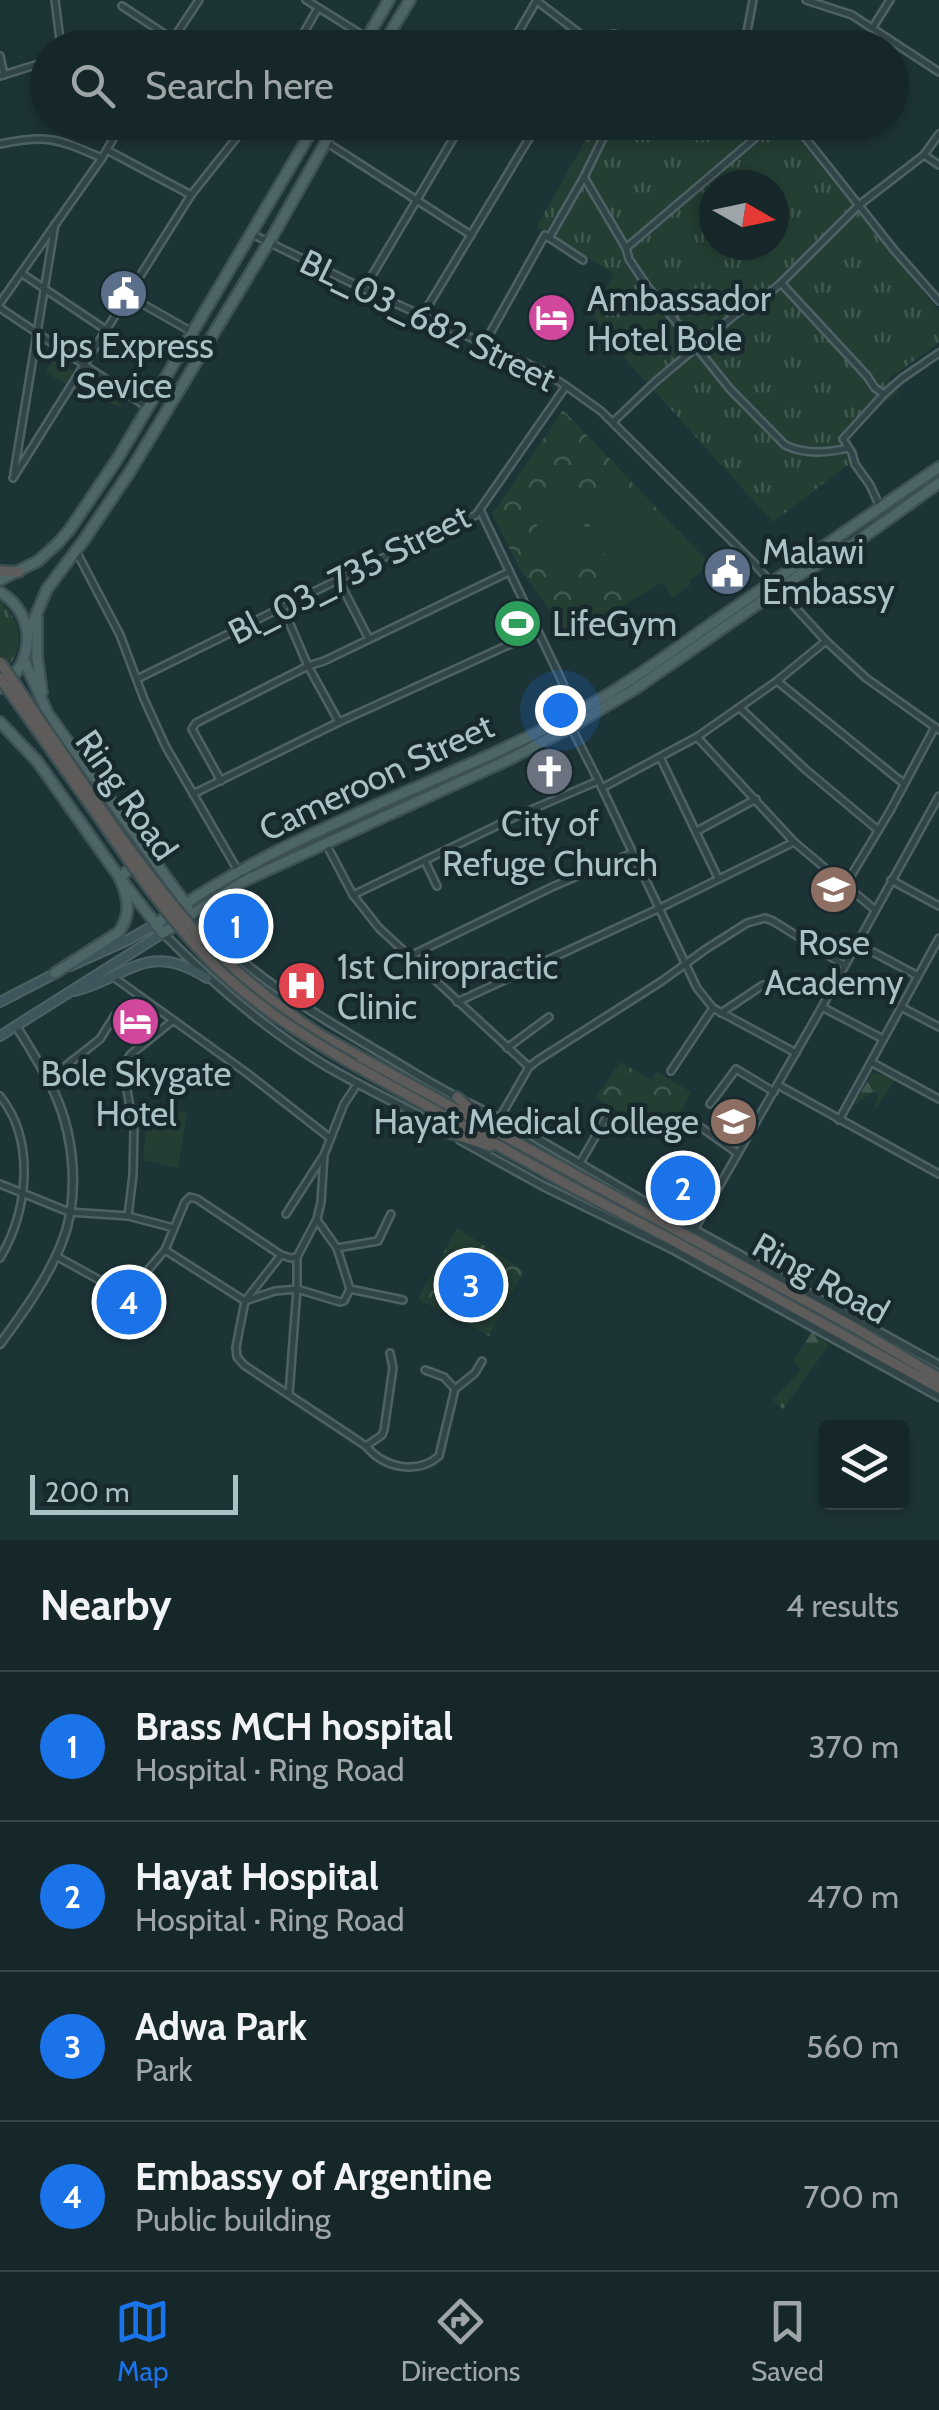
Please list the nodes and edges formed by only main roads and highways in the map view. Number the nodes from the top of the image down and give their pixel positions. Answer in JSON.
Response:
{"nodes":[{"id":1,"x":389,"y":0,"type":"edge"},
{"id":2,"x":410,"y":0,"type":"edge"},
{"id":3,"x":372,"y":30,"type":"edge"},
{"id":4,"x":392,"y":30,"type":"edge"},
{"id":5,"x":304,"y":140,"type":"edge"},
{"id":6,"x":327,"y":140,"type":"edge"},
{"id":7,"x":939,"y":467,"type":"edge"},
{"id":8,"x":939,"y":483,"type":"edge"},
{"id":9,"x":0,"y":572,"type":"edge"},
{"id":10,"x":18,"y":572,"type":"junction"},
{"id":11,"x":0,"y":580,"type":"edge"},
{"id":12,"x":775,"y":586,"type":"junction"},
{"id":13,"x":0,"y":592,"type":"edge"},
{"id":14,"x":37,"y":614,"type":"junction"},
{"id":15,"x":28,"y":634,"type":"junction"},
{"id":16,"x":24,"y":660,"type":"junction"},
{"id":17,"x":0,"y":662,"type":"edge"},
{"id":18,"x":0,"y":678,"type":"edge"},
{"id":19,"x":0,"y":688,"type":"edge"},
{"id":20,"x":48,"y":714,"type":"junction"},
{"id":21,"x":0,"y":722,"type":"edge"},
{"id":22,"x":503,"y":748,"type":"junction"},
{"id":23,"x":508,"y":760,"type":"junction"},
{"id":24,"x":147,"y":852,"type":"junction"},
{"id":25,"x":272,"y":862,"type":"junction"},
{"id":26,"x":241,"y":876,"type":"junction"},
{"id":27,"x":120,"y":878,"type":"junction"},
{"id":28,"x":229,"y":890,"type":"junction"},
{"id":29,"x":185,"y":904,"type":"junction"},
{"id":30,"x":193,"y":913,"type":"junction"},
{"id":31,"x":160,"y":929,"type":"junction"},
{"id":32,"x":212,"y":933,"type":"road end"},
{"id":33,"x":55,"y":973,"type":"junction"},
{"id":34,"x":207,"y":978,"type":"road end"},
{"id":35,"x":66,"y":994,"type":"junction"},
{"id":36,"x":0,"y":1002,"type":"edge"},
{"id":37,"x":0,"y":1036,"type":"edge"},
{"id":38,"x":457,"y":1097,"type":"road end"},
{"id":39,"x":443,"y":1109,"type":"junction"},
{"id":40,"x":448,"y":1132,"type":"road end"},
{"id":41,"x":501,"y":1135,"type":"junction"},
{"id":42,"x":507,"y":1151,"type":"junction"},
{"id":43,"x":939,"y":1378,"type":"edge"},
{"id":44,"x":939,"y":1388,"type":"edge"}],
"edges":[{"from":1,"to":3,"type":"main road"},
{"from":2,"to":4,"type":"main road"},
{"from":5,"to":10,"type":"main road"},
{"from":6,"to":14,"type":"main road"},
{"from":7,"to":12,"type":"main road","name":"Cameroon Street"},
{"from":8,"to":12,"type":"main road","name":"Cameroon Street"},
{"from":9,"to":10,"type":"highway"},
{"from":10,"to":11,"type":"main road"},
{"from":12,"to":22,"type":"main road","name":"Cameroon Street"},
{"from":12,"to":23,"type":"main road","name":"Cameroon Street"},
{"from":13,"to":15,"type":"main road"},
{"from":14,"to":15,"type":"main road"},
{"from":14,"to":20,"type":"main road"},
{"from":15,"to":16,"type":"main road"},
{"from":16,"to":19,"type":"main road"},
{"from":16,"to":20,"type":"main road","name":"Ring Road"},
{"from":17,"to":39,"type":"highway","name":"Ring Road","bridge":true},
{"from":18,"to":39,"type":"highway","name":"Ring Road","bridge":true},
{"from":20,"to":24,"type":"main road","name":"Ring Road"},
{"from":21,"to":27,"type":"main road","name":"Ring Road"},
{"from":22,"to":23,"type":"main road"},
{"from":22,"to":25,"type":"main road","name":"Cameroon Street"},
{"from":23,"to":25,"type":"main road","name":"Cameroon Street"},
{"from":24,"to":27,"type":"main road"},
{"from":24,"to":29,"type":"main road","name":"Ring Road"},
{"from":25,"to":26,"type":"main road","name":"Cameroon Street"},
{"from":26,"to":28,"type":"main road","name":"Cameroon Street"},
{"from":26,"to":29,"type":"main road","name":"Cameroon Street"},
{"from":27,"to":31,"type":"main road","name":"Ring Road"},
{"from":27,"to":33,"type":"main road"},
{"from":28,"to":30,"type":"main road","name":"Cameroon Street"},
{"from":28,"to":32,"type":"main road"},
{"from":29,"to":30,"type":"main road","name":"Ring Road"},
{"from":29,"to":31,"type":"main road","name":"Cameroon Street"},
{"from":30,"to":31,"type":"main road","name":"Cameroon Street"},
{"from":31,"to":33,"type":"main road"},
{"from":31,"to":35,"type":"main road"},
{"from":33,"to":36,"type":"main road"},
{"from":34,"to":35,"type":"main road"},
{"from":35,"to":37,"type":"main road"},
{"from":38,"to":41,"type":"highway"},
{"from":39,"to":41,"type":"highway","name":"Ring Road"},
{"from":39,"to":42,"type":"highway","name":"Ring Road"},
{"from":40,"to":42,"type":"highway"},
{"from":41,"to":43,"type":"highway","name":"Ring Road"},
{"from":42,"to":44,"type":"highway","name":"Ring Road"}]}
